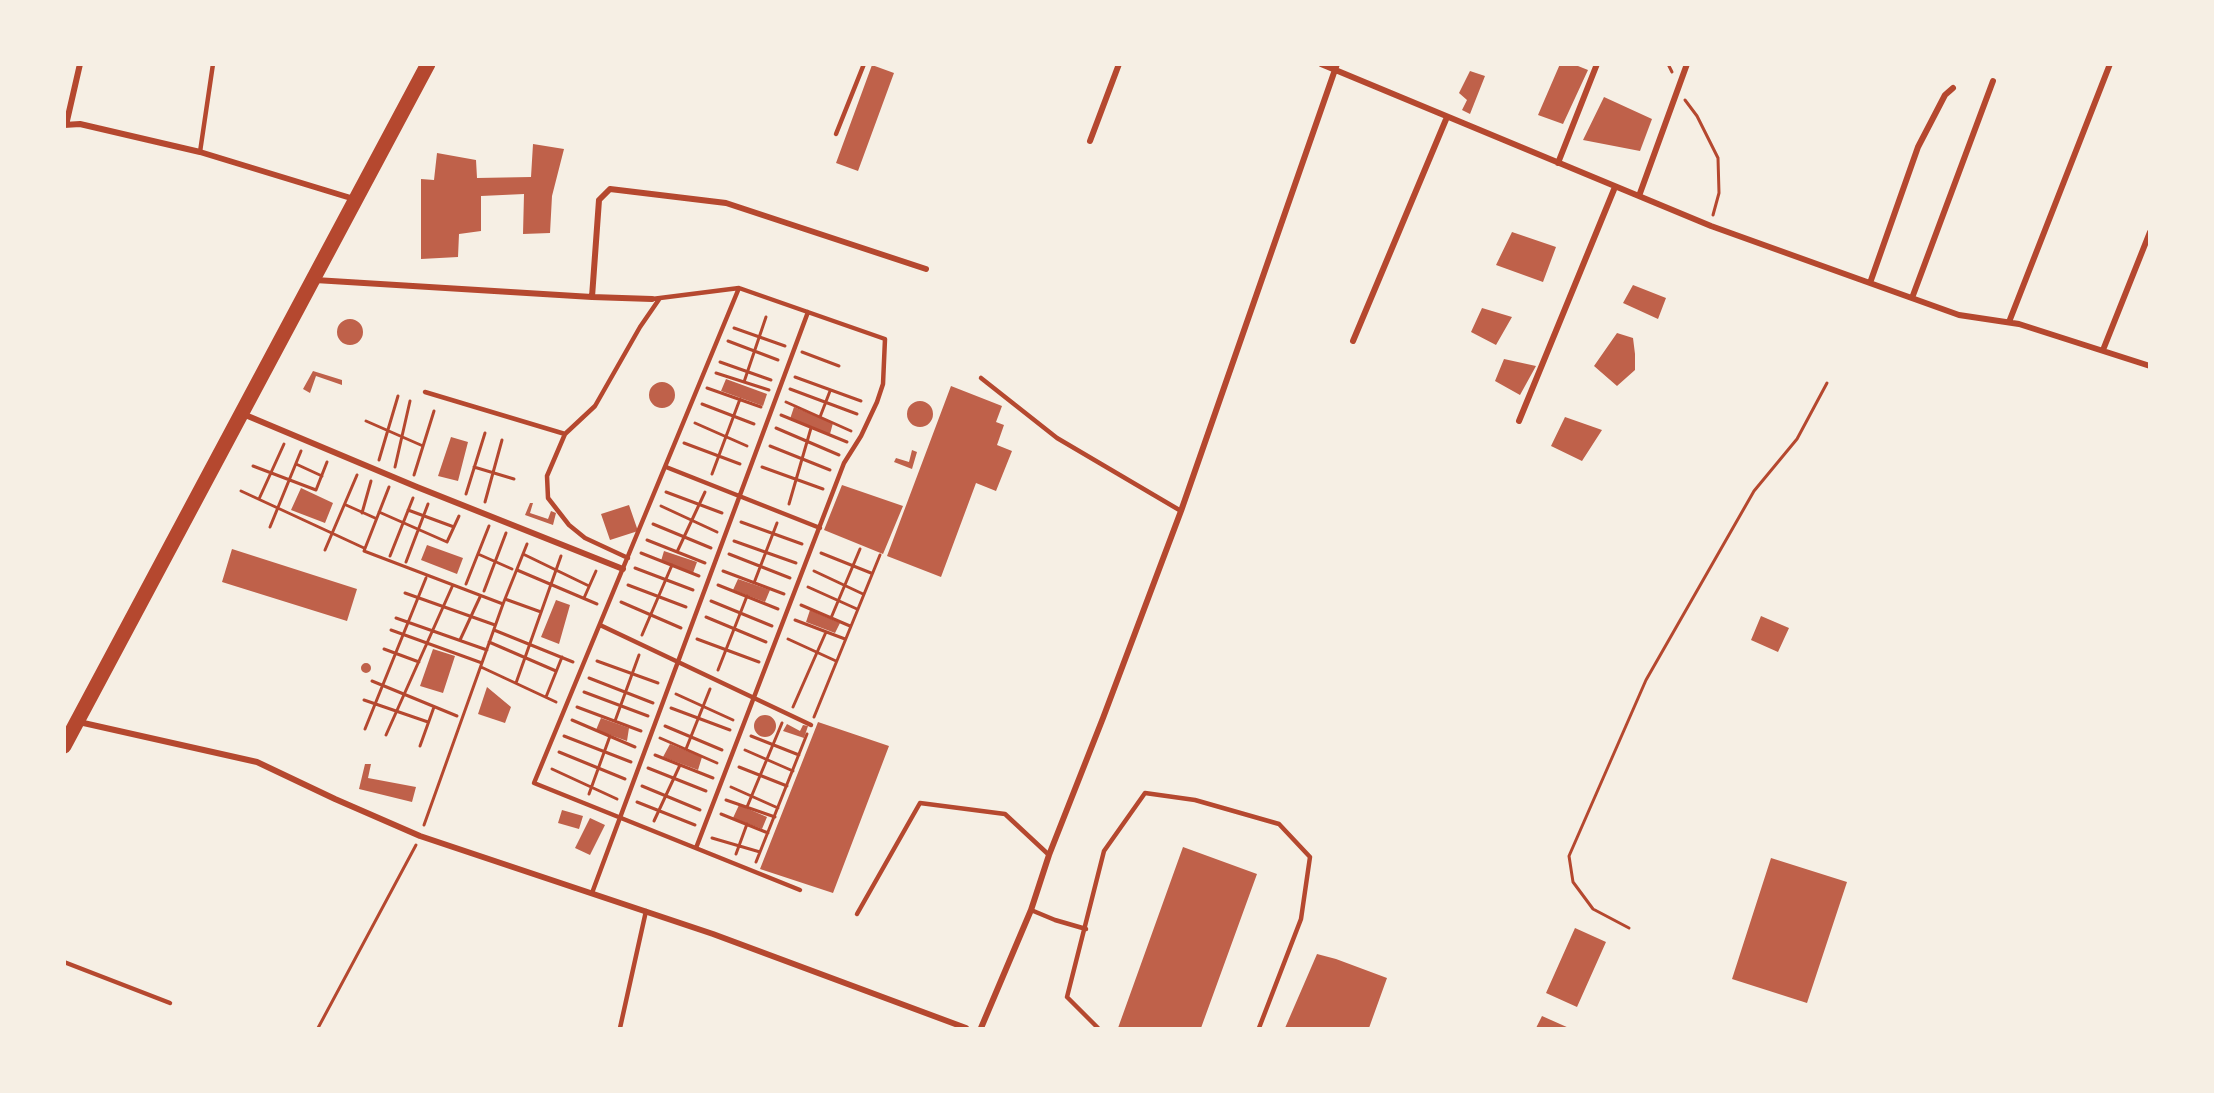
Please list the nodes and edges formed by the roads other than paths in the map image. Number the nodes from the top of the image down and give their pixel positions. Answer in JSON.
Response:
{"nodes":[{"id":1,"x":80,"y":64,"type":"edge"},
{"id":2,"x":213,"y":64,"type":"edge"},
{"id":3,"x":428,"y":64,"type":"edge"},
{"id":4,"x":864,"y":64,"type":"edge"},
{"id":5,"x":1119,"y":64,"type":"edge"},
{"id":6,"x":1321,"y":64,"type":"edge"},
{"id":7,"x":1597,"y":64,"type":"edge"},
{"id":8,"x":1687,"y":64,"type":"edge"},
{"id":9,"x":2110,"y":64,"type":"edge"},
{"id":10,"x":1336,"y":67,"type":"edge"},
{"id":11,"x":1993,"y":81,"type":"dead end"},
{"id":12,"x":1953,"y":88,"type":"dead end"},
{"id":13,"x":1446,"y":117,"type":"junction"},
{"id":14,"x":65,"y":125,"type":"edge"},
{"id":15,"x":836,"y":134,"type":"dead end"},
{"id":16,"x":1089,"y":141,"type":"dead end"},
{"id":17,"x":200,"y":152,"type":"junction"},
{"id":18,"x":1558,"y":163,"type":"junction"},
{"id":19,"x":1615,"y":186,"type":"junction"},
{"id":20,"x":1639,"y":196,"type":"junction"},
{"id":21,"x":357,"y":200,"type":"junction"},
{"id":22,"x":2150,"y":232,"type":"edge"},
{"id":23,"x":926,"y":269,"type":"dead end"},
{"id":24,"x":314,"y":280,"type":"junction"},
{"id":25,"x":1870,"y":283,"type":"junction"},
{"id":26,"x":739,"y":288,"type":"junction"},
{"id":27,"x":592,"y":297,"type":"junction"},
{"id":28,"x":656,"y":298,"type":"junction"},
{"id":29,"x":1912,"y":298,"type":"junction"},
{"id":30,"x":808,"y":312,"type":"junction"},
{"id":31,"x":2009,"y":322,"type":"junction"},
{"id":32,"x":1353,"y":341,"type":"dead end"},
{"id":33,"x":2103,"y":350,"type":"junction"},
{"id":34,"x":2150,"y":366,"type":"edge"},
{"id":35,"x":981,"y":378,"type":"dead end"},
{"id":36,"x":424,"y":392,"type":"dead end"},
{"id":37,"x":242,"y":413,"type":"junction"},
{"id":38,"x":1519,"y":421,"type":"dead end"},
{"id":39,"x":565,"y":434,"type":"junction"},
{"id":40,"x":666,"y":467,"type":"junction"},
{"id":41,"x":739,"y":496,"type":"junction"},
{"id":42,"x":1181,"y":511,"type":"junction"},
{"id":43,"x":820,"y":528,"type":"junction"},
{"id":44,"x":627,"y":558,"type":"junction"},
{"id":45,"x":624,"y":567,"type":"junction"},
{"id":46,"x":600,"y":625,"type":"junction"},
{"id":47,"x":677,"y":662,"type":"junction"},
{"id":48,"x":754,"y":698,"type":"junction"},
{"id":49,"x":78,"y":722,"type":"junction"},
{"id":50,"x":811,"y":725,"type":"road end"},
{"id":51,"x":64,"y":746,"type":"edge"},
{"id":52,"x":620,"y":817,"type":"junction"},
{"id":53,"x":696,"y":848,"type":"junction"},
{"id":54,"x":1049,"y":855,"type":"junction"},
{"id":55,"x":800,"y":890,"type":"dead end"},
{"id":56,"x":592,"y":893,"type":"junction"},
{"id":57,"x":1031,"y":910,"type":"junction"},
{"id":58,"x":646,"y":911,"type":"junction"},
{"id":59,"x":857,"y":914,"type":"dead end"},
{"id":60,"x":1086,"y":929,"type":"junction"},
{"id":61,"x":64,"y":962,"type":"edge"},
{"id":62,"x":170,"y":1003,"type":"dead end"},
{"id":63,"x":620,"y":1029,"type":"edge"},
{"id":64,"x":966,"y":1029,"type":"edge"},
{"id":65,"x":981,"y":1029,"type":"edge"},
{"id":66,"x":1098,"y":1029,"type":"edge"},
{"id":67,"x":1259,"y":1029,"type":"edge"}],
"edges":[{"from":1,"to":14,"type":"street"},
{"from":2,"to":17,"type":"lane"},
{"from":3,"to":21,"type":"main road"},
{"from":4,"to":15,"type":"lane"},
{"from":5,"to":16,"type":"street"},
{"from":6,"to":10,"type":"street"},
{"from":7,"to":18,"type":"street"},
{"from":8,"to":20,"type":"street"},
{"from":9,"to":31,"type":"street"},
{"from":10,"to":13,"type":"street"},
{"from":10,"to":42,"type":"street"},
{"from":11,"to":29,"type":"street"},
{"from":12,"to":25,"type":"street"},
{"from":13,"to":18,"type":"street"},
{"from":13,"to":32,"type":"street"},
{"from":14,"to":17,"type":"street"},
{"from":17,"to":21,"type":"street"},
{"from":18,"to":19,"type":"street"},
{"from":19,"to":20,"type":"street"},
{"from":19,"to":38,"type":"street"},
{"from":20,"to":25,"type":"street"},
{"from":21,"to":24,"type":"main road"},
{"from":22,"to":33,"type":"street"},
{"from":23,"to":27,"type":"street"},
{"from":24,"to":27,"type":"street"},
{"from":24,"to":37,"type":"main road"},
{"from":25,"to":29,"type":"street"},
{"from":26,"to":28,"type":"lane"},
{"from":26,"to":30,"type":"lane"},
{"from":26,"to":40,"type":"lane"},
{"from":27,"to":28,"type":"street"},
{"from":28,"to":39,"type":"lane"},
{"from":29,"to":31,"type":"street"},
{"from":30,"to":41,"type":"lane"},
{"from":30,"to":43,"type":"lane"},
{"from":31,"to":33,"type":"street"},
{"from":33,"to":34,"type":"street"},
{"from":35,"to":42,"type":"lane"},
{"from":36,"to":39,"type":"lane"},
{"from":37,"to":45,"type":"street"},
{"from":37,"to":49,"type":"main road"},
{"from":39,"to":44,"type":"lane"},
{"from":40,"to":41,"type":"lane"},
{"from":40,"to":44,"type":"lane"},
{"from":41,"to":43,"type":"lane"},
{"from":41,"to":47,"type":"lane"},
{"from":42,"to":54,"type":"street"},
{"from":43,"to":48,"type":"lane"},
{"from":44,"to":45,"type":"lane"},
{"from":45,"to":46,"type":"lane"},
{"from":46,"to":47,"type":"lane"},
{"from":46,"to":52,"type":"lane"},
{"from":47,"to":48,"type":"lane"},
{"from":47,"to":52,"type":"lane"},
{"from":48,"to":50,"type":"lane"},
{"from":48,"to":53,"type":"lane"},
{"from":49,"to":51,"type":"main road"},
{"from":49,"to":56,"type":"street"},
{"from":52,"to":53,"type":"lane"},
{"from":52,"to":56,"type":"lane"},
{"from":53,"to":55,"type":"lane"},
{"from":54,"to":57,"type":"street"},
{"from":54,"to":59,"type":"lane"},
{"from":56,"to":58,"type":"street"},
{"from":57,"to":60,"type":"lane"},
{"from":57,"to":65,"type":"street"},
{"from":58,"to":63,"type":"lane"},
{"from":58,"to":64,"type":"street"},
{"from":60,"to":66,"type":"lane"},
{"from":60,"to":67,"type":"lane"},
{"from":61,"to":62,"type":"lane"}]}
